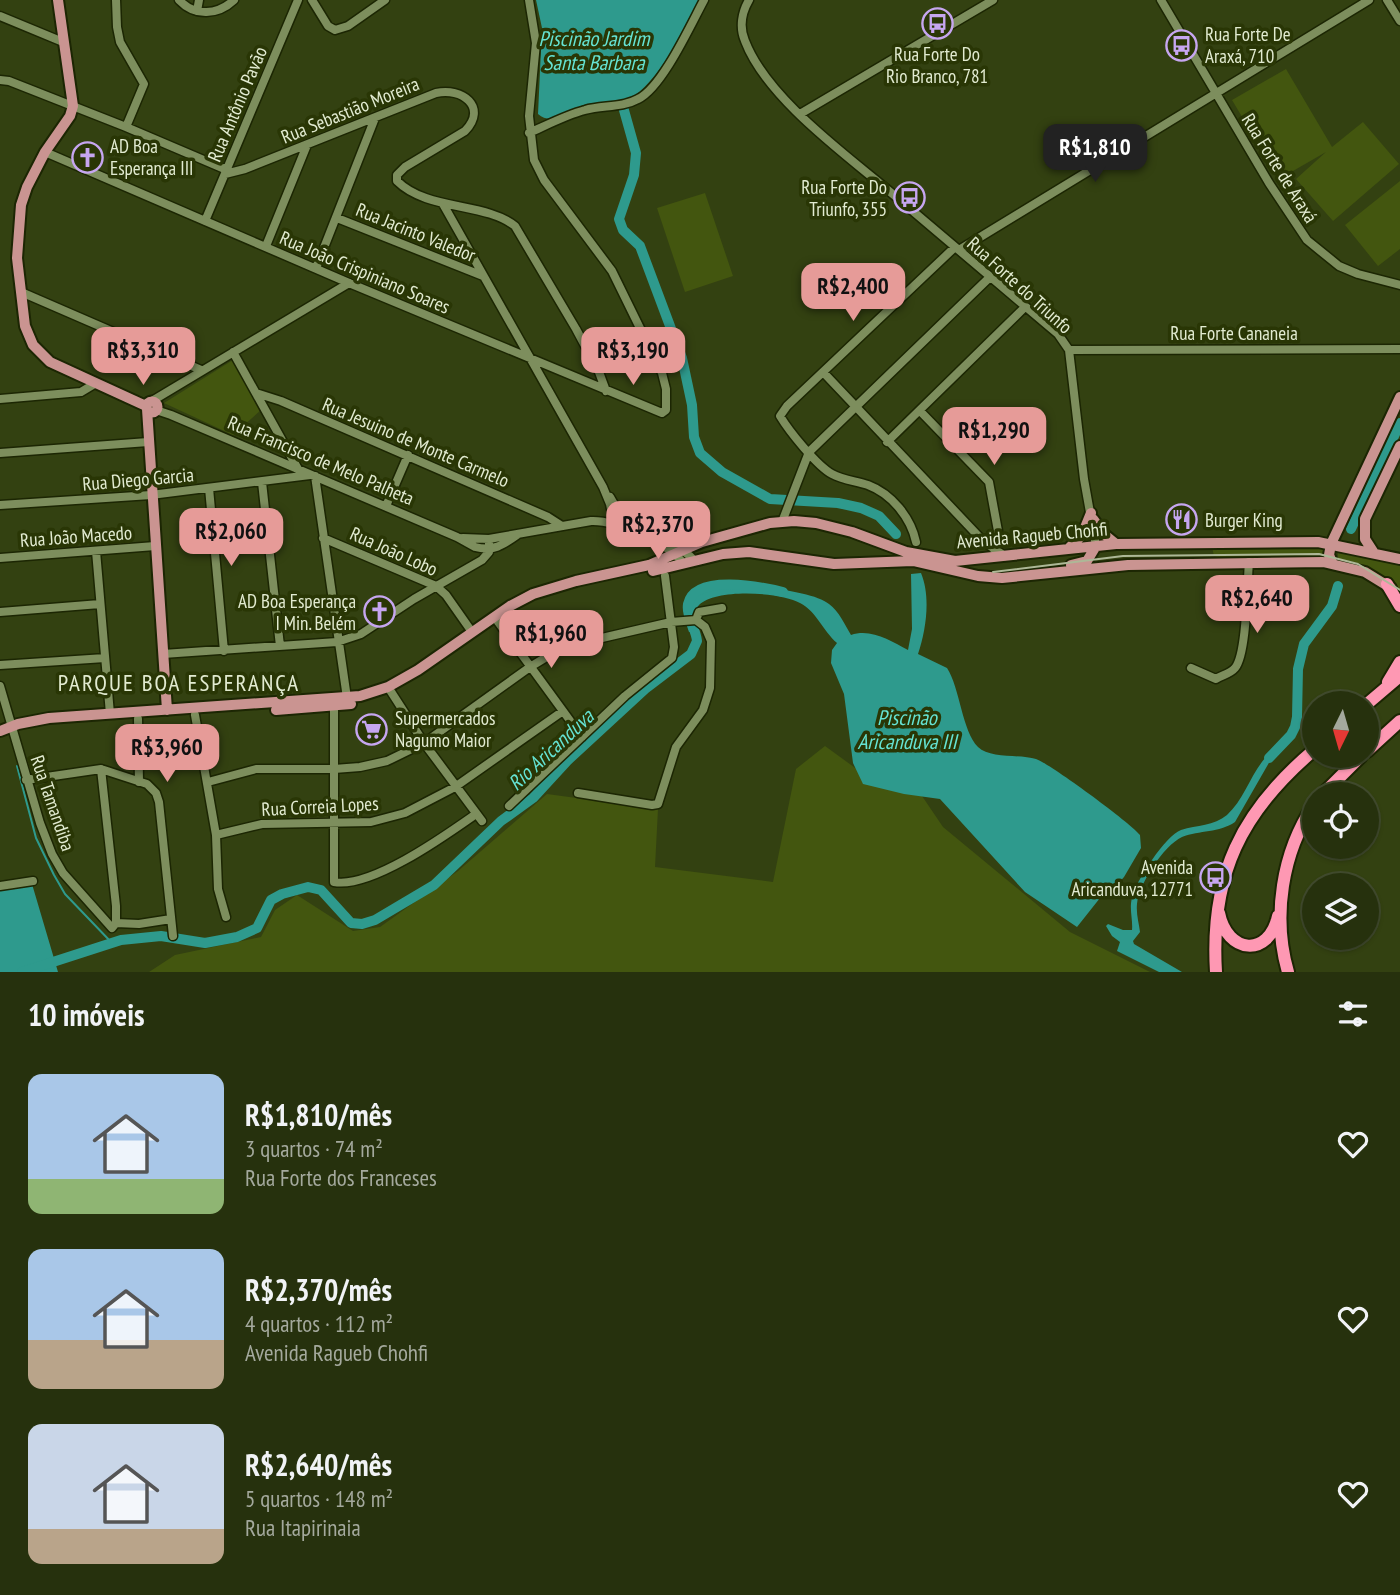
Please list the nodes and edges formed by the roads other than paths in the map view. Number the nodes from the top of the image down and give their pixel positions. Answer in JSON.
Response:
{"nodes":[{"id":1,"x":58,"y":0,"type":"edge"},
{"id":2,"x":116,"y":0,"type":"edge"},
{"id":3,"x":179,"y":0,"type":"edge"},
{"id":4,"x":200,"y":0,"type":"edge"},
{"id":5,"x":234,"y":0,"type":"edge"},
{"id":6,"x":298,"y":0,"type":"edge"},
{"id":7,"x":312,"y":0,"type":"edge"},
{"id":8,"x":385,"y":0,"type":"edge"},
{"id":9,"x":529,"y":0,"type":"edge"},
{"id":10,"x":704,"y":0,"type":"edge"},
{"id":11,"x":749,"y":0,"type":"edge"},
{"id":12,"x":993,"y":0,"type":"edge"},
{"id":13,"x":1161,"y":0,"type":"edge"},
{"id":14,"x":1369,"y":0,"type":"edge"},
{"id":15,"x":1387,"y":0,"type":"edge"},
{"id":16,"x":197,"y":10,"type":"junction"},
{"id":17,"x":1,"y":18,"type":"edge"},
{"id":18,"x":1400,"y":21,"type":"edge"},
{"id":19,"x":63,"y":42,"type":"junction"},
{"id":20,"x":0,"y":80,"type":"edge"},
{"id":21,"x":1216,"y":94,"type":"junction"},
{"id":22,"x":73,"y":106,"type":"junction"},
{"id":23,"x":800,"y":114,"type":"junction"},
{"id":24,"x":375,"y":118,"type":"junction"},
{"id":25,"x":126,"y":127,"type":"junction"},
{"id":26,"x":529,"y":134,"type":"junction"},
{"id":27,"x":307,"y":145,"type":"junction"},
{"id":28,"x":46,"y":152,"type":"junction"},
{"id":29,"x":226,"y":172,"type":"junction"},
{"id":30,"x":443,"y":204,"type":"junction"},
{"id":31,"x":337,"y":218,"type":"junction"},
{"id":32,"x":205,"y":221,"type":"junction"},
{"id":33,"x":266,"y":246,"type":"junction"},
{"id":34,"x":957,"y":249,"type":"junction"},
{"id":35,"x":316,"y":268,"type":"junction"},
{"id":36,"x":483,"y":276,"type":"junction"},
{"id":37,"x":990,"y":277,"type":"junction"},
{"id":38,"x":349,"y":283,"type":"junction"},
{"id":39,"x":1400,"y":285,"type":"edge"},
{"id":40,"x":22,"y":292,"type":"junction"},
{"id":41,"x":1026,"y":307,"type":"junction"},
{"id":42,"x":1400,"y":349,"type":"edge"},
{"id":43,"x":1069,"y":351,"type":"junction"},
{"id":44,"x":233,"y":352,"type":"junction"},
{"id":45,"x":529,"y":359,"type":"junction"},
{"id":46,"x":201,"y":370,"type":"junction"},
{"id":47,"x":822,"y":372,"type":"junction"},
{"id":48,"x":96,"y":383,"type":"junction"},
{"id":49,"x":606,"y":391,"type":"junction"},
{"id":50,"x":256,"y":393,"type":"junction"},
{"id":51,"x":1400,"y":397,"type":"edge"},
{"id":52,"x":0,"y":399,"type":"edge"},
{"id":53,"x":152,"y":406,"type":"junction"},
{"id":54,"x":856,"y":408,"type":"junction"},
{"id":55,"x":920,"y":411,"type":"junction"},
{"id":56,"x":148,"y":442,"type":"junction"},
{"id":57,"x":887,"y":442,"type":"junction"},
{"id":58,"x":1400,"y":446,"type":"edge"},
{"id":59,"x":809,"y":452,"type":"junction"},
{"id":60,"x":0,"y":453,"type":"edge"},
{"id":61,"x":408,"y":456,"type":"junction"},
{"id":62,"x":294,"y":467,"type":"junction"},
{"id":63,"x":313,"y":476,"type":"junction"},
{"id":64,"x":278,"y":480,"type":"junction"},
{"id":65,"x":262,"y":482,"type":"junction"},
{"id":66,"x":209,"y":488,"type":"junction"},
{"id":67,"x":606,"y":492,"type":"junction"},
{"id":68,"x":151,"y":495,"type":"junction"},
{"id":69,"x":0,"y":505,"type":"edge"},
{"id":70,"x":386,"y":506,"type":"junction"},
{"id":71,"x":1092,"y":516,"type":"junction"},
{"id":72,"x":782,"y":522,"type":"junction"},
{"id":73,"x":614,"y":523,"type":"junction"},
{"id":74,"x":1341,"y":523,"type":"junction"},
{"id":75,"x":562,"y":526,"type":"junction"},
{"id":76,"x":629,"y":530,"type":"junction"},
{"id":77,"x":517,"y":535,"type":"junction"},
{"id":78,"x":457,"y":537,"type":"junction"},
{"id":79,"x":323,"y":538,"type":"junction"},
{"id":80,"x":489,"y":539,"type":"junction"},
{"id":81,"x":916,"y":542,"type":"dead end"},
{"id":82,"x":984,"y":542,"type":"junction"},
{"id":83,"x":1318,"y":542,"type":"junction"},
{"id":84,"x":657,"y":543,"type":"junction"},
{"id":85,"x":1116,"y":544,"type":"junction"},
{"id":86,"x":1331,"y":544,"type":"junction"},
{"id":87,"x":155,"y":546,"type":"junction"},
{"id":88,"x":1096,"y":546,"type":"junction"},
{"id":89,"x":489,"y":550,"type":"junction"},
{"id":90,"x":1068,"y":550,"type":"junction"},
{"id":91,"x":96,"y":551,"type":"junction"},
{"id":92,"x":1374,"y":553,"type":"junction"},
{"id":93,"x":998,"y":554,"type":"junction"},
{"id":94,"x":685,"y":557,"type":"junction"},
{"id":95,"x":0,"y":558,"type":"edge"},
{"id":96,"x":1400,"y":559,"type":"edge"},
{"id":97,"x":970,"y":560,"type":"junction"},
{"id":98,"x":660,"y":562,"type":"junction"},
{"id":99,"x":1249,"y":562,"type":"junction"},
{"id":100,"x":1332,"y":562,"type":"junction"},
{"id":101,"x":665,"y":576,"type":"dead end"},
{"id":102,"x":996,"y":577,"type":"junction"},
{"id":103,"x":1011,"y":577,"type":"junction"},
{"id":104,"x":1387,"y":584,"type":"junction"},
{"id":105,"x":436,"y":586,"type":"junction"},
{"id":106,"x":1400,"y":594,"type":"edge"},
{"id":107,"x":100,"y":604,"type":"junction"},
{"id":108,"x":1400,"y":606,"type":"edge"},
{"id":109,"x":722,"y":608,"type":"dead end"},
{"id":110,"x":0,"y":612,"type":"edge"},
{"id":111,"x":690,"y":620,"type":"junction"},
{"id":112,"x":498,"y":622,"type":"junction"},
{"id":113,"x":671,"y":622,"type":"junction"},
{"id":114,"x":472,"y":632,"type":"junction"},
{"id":115,"x":337,"y":642,"type":"junction"},
{"id":116,"x":280,"y":646,"type":"junction"},
{"id":117,"x":224,"y":651,"type":"junction"},
{"id":118,"x":163,"y":654,"type":"junction"},
{"id":119,"x":105,"y":658,"type":"junction"},
{"id":120,"x":1400,"y":662,"type":"edge"},
{"id":121,"x":0,"y":665,"type":"edge"},
{"id":122,"x":530,"y":667,"type":"junction"},
{"id":123,"x":1191,"y":668,"type":"dead end"},
{"id":124,"x":1400,"y":676,"type":"edge"},
{"id":125,"x":0,"y":686,"type":"edge"},
{"id":126,"x":1384,"y":688,"type":"junction"},
{"id":127,"x":389,"y":690,"type":"junction"},
{"id":128,"x":1379,"y":693,"type":"edge"},
{"id":129,"x":347,"y":698,"type":"junction"},
{"id":130,"x":334,"y":706,"type":"junction"},
{"id":131,"x":563,"y":711,"type":"junction"},
{"id":132,"x":167,"y":713,"type":"junction"},
{"id":133,"x":110,"y":714,"type":"junction"},
{"id":134,"x":195,"y":715,"type":"junction"},
{"id":135,"x":138,"y":719,"type":"junction"},
{"id":136,"x":1400,"y":722,"type":"edge"},
{"id":137,"x":13,"y":729,"type":"junction"},
{"id":138,"x":0,"y":731,"type":"edge"},
{"id":139,"x":582,"y":737,"type":"junction"},
{"id":140,"x":0,"y":739,"type":"edge"},
{"id":141,"x":1379,"y":740,"type":"edge"},
{"id":142,"x":424,"y":743,"type":"junction"},
{"id":143,"x":1302,"y":761,"type":"edge"},
{"id":144,"x":1349,"y":768,"type":"edge"},
{"id":145,"x":101,"y":769,"type":"junction"},
{"id":146,"x":334,"y":769,"type":"junction"},
{"id":147,"x":26,"y":780,"type":"junction"},
{"id":148,"x":139,"y":782,"type":"junction"},
{"id":149,"x":208,"y":782,"type":"junction"},
{"id":150,"x":1334,"y":782,"type":"edge"},
{"id":151,"x":455,"y":787,"type":"junction"},
{"id":152,"x":578,"y":793,"type":"dead end"},
{"id":153,"x":509,"y":806,"type":"dead end"},
{"id":154,"x":334,"y":823,"type":"junction"},
{"id":155,"x":1302,"y":828,"type":"edge"},
{"id":156,"x":216,"y":835,"type":"junction"},
{"id":157,"x":33,"y":881,"type":"dead end"},
{"id":158,"x":0,"y":886,"type":"edge"},
{"id":159,"x":1218,"y":902,"type":"junction"},
{"id":160,"x":1281,"y":905,"type":"junction"},
{"id":161,"x":116,"y":906,"type":"junction"},
{"id":162,"x":99,"y":912,"type":"junction"},
{"id":163,"x":226,"y":917,"type":"dead end"},
{"id":164,"x":171,"y":919,"type":"junction"},
{"id":165,"x":116,"y":923,"type":"junction"},
{"id":166,"x":173,"y":936,"type":"dead end"},
{"id":167,"x":1216,"y":972,"type":"edge"},
{"id":168,"x":1289,"y":972,"type":"edge"}],
"edges":[{"from":1,"to":19,"type":"main road"},
{"from":2,"to":25,"type":"street"},
{"from":3,"to":16,"type":"street"},
{"from":4,"to":16,"type":"street"},
{"from":5,"to":16,"type":"street"},
{"from":6,"to":29,"type":"street","name":"Rua Antônio Pavão"},
{"from":7,"to":8,"type":"street"},
{"from":9,"to":26,"type":"street"},
{"from":10,"to":26,"type":"street"},
{"from":11,"to":23,"type":"street","name":"Rua Forte do Triunfo"},
{"from":12,"to":23,"type":"street"},
{"from":13,"to":21,"type":"street","name":"Rua Forte de Araxá"},
{"from":14,"to":21,"type":"street"},
{"from":15,"to":18,"type":"street"},
{"from":17,"to":19,"type":"street"},
{"from":19,"to":22,"type":"main road"},
{"from":20,"to":22,"type":"street"},
{"from":21,"to":34,"type":"street"},
{"from":21,"to":39,"type":"street","name":"Rua Forte de Araxá"},
{"from":22,"to":25,"type":"street"},
{"from":22,"to":28,"type":"main road","name":"Rua Francisco de Melo Palheta"},
{"from":23,"to":34,"type":"street","name":"Rua Forte do Triunfo"},
{"from":24,"to":27,"type":"street","name":"Rua Sebastião Moreira"},
{"from":24,"to":30,"type":"street","name":"Rua Sebastião Moreira"},
{"from":24,"to":31,"type":"street"},
{"from":25,"to":29,"type":"street"},
{"from":26,"to":49,"type":"street","name":"Rua João Crispiniano Soares"},
{"from":27,"to":29,"type":"street","name":"Rua Sebastião Moreira"},
{"from":27,"to":33,"type":"street"},
{"from":28,"to":32,"type":"street","name":"Rua João Crispiniano Soares"},
{"from":28,"to":40,"type":"main road","name":"Rua Francisco de Melo Palheta"},
{"from":29,"to":32,"type":"street","name":"Rua Antônio Pavão"},
{"from":30,"to":36,"type":"street"},
{"from":30,"to":49,"type":"street","name":"Rua Sebastião Moreira"},
{"from":31,"to":35,"type":"street"},
{"from":31,"to":36,"type":"street","name":"Rua Jacinto Valedor"},
{"from":32,"to":33,"type":"street","name":"Rua João Crispiniano Soares"},
{"from":33,"to":35,"type":"street","name":"Rua João Crispiniano Soares"},
{"from":34,"to":37,"type":"street","name":"Rua Forte do Triunfo"},
{"from":34,"to":47,"type":"street"},
{"from":35,"to":38,"type":"street","name":"Rua João Crispiniano Soares"},
{"from":36,"to":45,"type":"street"},
{"from":37,"to":41,"type":"street","name":"Rua Forte do Triunfo"},
{"from":37,"to":54,"type":"street"},
{"from":38,"to":44,"type":"street"},
{"from":38,"to":45,"type":"street","name":"Rua João Crispiniano Soares"},
{"from":40,"to":46,"type":"street"},
{"from":40,"to":48,"type":"main road","name":"Rua Francisco de Melo Palheta"},
{"from":41,"to":43,"type":"street","name":"Rua Forte do Triunfo"},
{"from":41,"to":55,"type":"street"},
{"from":42,"to":43,"type":"street","name":"Rua Forte Cananeia"},
{"from":43,"to":71,"type":"street","name":"Rua Forte do Triunfo"},
{"from":44,"to":46,"type":"street"},
{"from":44,"to":50,"type":"street"},
{"from":45,"to":49,"type":"street","name":"Rua João Crispiniano Soares"},
{"from":45,"to":67,"type":"street"},
{"from":46,"to":53,"type":"street"},
{"from":47,"to":54,"type":"street"},
{"from":47,"to":59,"type":"street"},
{"from":48,"to":52,"type":"street"},
{"from":48,"to":53,"type":"main road","name":"Rua Francisco de Melo Palheta"},
{"from":50,"to":61,"type":"street","name":"Rua Jesuino de Monte Carmelo"},
{"from":50,"to":62,"type":"street"},
{"from":51,"to":74,"type":"main road"},
{"from":53,"to":56,"type":"main road"},
{"from":53,"to":62,"type":"street","name":"Rua Francisco de Melo Palheta"},
{"from":54,"to":57,"type":"street"},
{"from":54,"to":59,"type":"street"},
{"from":55,"to":57,"type":"street"},
{"from":55,"to":93,"type":"street"},
{"from":56,"to":60,"type":"street"},
{"from":56,"to":68,"type":"main road"},
{"from":57,"to":82,"type":"street"},
{"from":58,"to":92,"type":"main road"},
{"from":59,"to":72,"type":"street"},
{"from":59,"to":81,"type":"street"},
{"from":61,"to":70,"type":"street"},
{"from":61,"to":75,"type":"street","name":"Rua Jesuino de Monte Carmelo"},
{"from":62,"to":63,"type":"street","name":"Rua Francisco de Melo Palheta"},
{"from":62,"to":64,"type":"street"},
{"from":63,"to":64,"type":"street","name":"Rua Diego Garcia"},
{"from":63,"to":70,"type":"street","name":"Rua Francisco de Melo Palheta"},
{"from":63,"to":79,"type":"street"},
{"from":64,"to":65,"type":"street","name":"Rua Diego Garcia"},
{"from":65,"to":66,"type":"street","name":"Rua Diego Garcia"},
{"from":65,"to":116,"type":"street"},
{"from":66,"to":68,"type":"street","name":"Rua Diego Garcia"},
{"from":66,"to":117,"type":"street"},
{"from":67,"to":73,"type":"street"},
{"from":67,"to":76,"type":"street"},
{"from":68,"to":69,"type":"street","name":"Rua Diego Garcia"},
{"from":68,"to":87,"type":"main road"},
{"from":70,"to":78,"type":"street","name":"Rua Francisco de Melo Palheta"},
{"from":71,"to":85,"type":"main road"},
{"from":71,"to":88,"type":"street","name":"Rua Forte do Triunfo"},
{"from":71,"to":90,"type":"main road"},
{"from":72,"to":94,"type":"main road","name":"Avenida Ragueb Chohfi"},
{"from":72,"to":97,"type":"main road","name":"Avenida Ragueb Chohfi"},
{"from":73,"to":75,"type":"street","name":"Rua Francisco de Melo Palheta"},
{"from":73,"to":76,"type":"street","name":"Rua Francisco de Melo Palheta"},
{"from":74,"to":83,"type":"main road"},
{"from":74,"to":86,"type":"main road"},
{"from":75,"to":77,"type":"street","name":"Rua Francisco de Melo Palheta"},
{"from":76,"to":84,"type":"street","name":"Rua Francisco de Melo Palheta"},
{"from":77,"to":80,"type":"street","name":"Rua Francisco de Melo Palheta"},
{"from":77,"to":89,"type":"street","name":"Rua Francisco de Melo Palheta"},
{"from":78,"to":80,"type":"street","name":"Rua Francisco de Melo Palheta"},
{"from":78,"to":89,"type":"street","name":"Rua Francisco de Melo Palheta"},
{"from":79,"to":105,"type":"street","name":"Rua João Lobo"},
{"from":79,"to":115,"type":"street"},
{"from":80,"to":89,"type":"street"},
{"from":82,"to":93,"type":"street"},
{"from":82,"to":97,"type":"street"},
{"from":83,"to":85,"type":"main road","name":"Avenida Ragueb Chohfi"},
{"from":83,"to":86,"type":"main road","name":"Avenida Ragueb Chohfi"},
{"from":84,"to":94,"type":"street","name":"Rua Francisco de Melo Palheta"},
{"from":84,"to":98,"type":"main road"},
{"from":85,"to":88,"type":"main road","name":"Avenida Ragueb Chohfi"},
{"from":86,"to":92,"type":"main road","name":"Avenida Ragueb Chohfi"},
{"from":86,"to":100,"type":"main road"},
{"from":87,"to":91,"type":"street","name":"Rua João Macedo"},
{"from":87,"to":118,"type":"main road"},
{"from":88,"to":90,"type":"main road","name":"Avenida Ragueb Chohfi"},
{"from":88,"to":103,"type":"main road"},
{"from":89,"to":105,"type":"street"},
{"from":90,"to":93,"type":"main road","name":"Avenida Ragueb Chohfi"},
{"from":91,"to":95,"type":"street","name":"Rua João Macedo"},
{"from":91,"to":107,"type":"street"},
{"from":92,"to":96,"type":"main road","name":"Avenida Ragueb Chohfi"},
{"from":93,"to":97,"type":"main road","name":"Avenida Ragueb Chohfi"},
{"from":93,"to":102,"type":"main road"},
{"from":94,"to":98,"type":"main road","name":"Avenida Ragueb Chohfi"},
{"from":94,"to":102,"type":"main road","name":"Avenida Ragueb Chohfi"},
{"from":94,"to":112,"type":"main road","name":"Avenida Ragueb Chohfi"},
{"from":98,"to":114,"type":"main road","name":"Avenida Ragueb Chohfi"},
{"from":99,"to":100,"type":"main road","name":"Avenida Ragueb Chohfi"},
{"from":99,"to":103,"type":"main road","name":"Avenida Ragueb Chohfi"},
{"from":99,"to":123,"type":"street"},
{"from":100,"to":104,"type":"main road","name":"Avenida Ragueb Chohfi"},
{"from":101,"to":113,"type":"street"},
{"from":102,"to":103,"type":"main road","name":"Avenida Ragueb Chohfi"},
{"from":104,"to":106,"type":"main road","name":"Avenida Ragueb Chohfi"},
{"from":104,"to":108,"type":"highway"},
{"from":105,"to":114,"type":"street","name":"Rua João Lobo"},
{"from":105,"to":115,"type":"street"},
{"from":107,"to":110,"type":"street"},
{"from":107,"to":119,"type":"street"},
{"from":109,"to":111,"type":"street"},
{"from":111,"to":113,"type":"street"},
{"from":111,"to":152,"type":"street"},
{"from":112,"to":122,"type":"street"},
{"from":112,"to":127,"type":"main road","name":"Avenida Ragueb Chohfi"},
{"from":113,"to":122,"type":"street"},
{"from":113,"to":139,"type":"street"},
{"from":114,"to":127,"type":"main road","name":"Avenida Ragueb Chohfi"},
{"from":115,"to":116,"type":"street"},
{"from":115,"to":129,"type":"street"},
{"from":116,"to":117,"type":"street"},
{"from":117,"to":118,"type":"street"},
{"from":118,"to":132,"type":"main road"},
{"from":119,"to":121,"type":"street"},
{"from":119,"to":133,"type":"street"},
{"from":120,"to":126,"type":"highway"},
{"from":122,"to":131,"type":"street"},
{"from":122,"to":142,"type":"street"},
{"from":124,"to":126,"type":"highway"},
{"from":125,"to":137,"type":"street","name":"Rua Tamandiba"},
{"from":126,"to":128,"type":"highway"},
{"from":127,"to":129,"type":"main road","name":"Avenida Ragueb Chohfi"},
{"from":127,"to":130,"type":"main road","name":"Avenida Ragueb Chohfi"},
{"from":127,"to":142,"type":"street"},
{"from":129,"to":132,"type":"main road","name":"Avenida Ragueb Chohfi"},
{"from":130,"to":134,"type":"main road","name":"Avenida Ragueb Chohfi"},
{"from":130,"to":146,"type":"street"},
{"from":131,"to":139,"type":"street"},
{"from":131,"to":151,"type":"street","name":"Rua Correia Lopes"},
{"from":132,"to":133,"type":"main road","name":"Avenida Ragueb Chohfi"},
{"from":132,"to":134,"type":"main road","name":"Avenida Ragueb Chohfi"},
{"from":132,"to":135,"type":"main road","name":"Avenida Ragueb Chohfi"},
{"from":133,"to":137,"type":"main road","name":"Avenida Ragueb Chohfi"},
{"from":134,"to":149,"type":"street"},
{"from":135,"to":137,"type":"main road","name":"Avenida Ragueb Chohfi"},
{"from":135,"to":148,"type":"street"},
{"from":136,"to":141,"type":"highway"},
{"from":137,"to":138,"type":"main road","name":"Avenida Ragueb Chohfi"},
{"from":137,"to":140,"type":"main road","name":"Avenida Ragueb Chohfi"},
{"from":137,"to":147,"type":"street","name":"Rua Tamandiba"},
{"from":139,"to":153,"type":"street"},
{"from":142,"to":146,"type":"street"},
{"from":142,"to":151,"type":"street"},
{"from":143,"to":159,"type":"highway"},
{"from":144,"to":150,"type":"highway"},
{"from":145,"to":147,"type":"street"},
{"from":145,"to":148,"type":"street"},
{"from":145,"to":161,"type":"street"},
{"from":146,"to":149,"type":"street"},
{"from":146,"to":154,"type":"street"},
{"from":147,"to":162,"type":"street","name":"Rua Tamandiba"},
{"from":148,"to":164,"type":"street"},
{"from":149,"to":156,"type":"street"},
{"from":151,"to":154,"type":"street","name":"Rua Correia Lopes"},
{"from":151,"to":154,"type":"street"},
{"from":154,"to":156,"type":"street","name":"Rua Correia Lopes"},
{"from":155,"to":160,"type":"highway"},
{"from":156,"to":163,"type":"street"},
{"from":157,"to":158,"type":"street"},
{"from":159,"to":160,"type":"highway"},
{"from":159,"to":167,"type":"highway"},
{"from":160,"to":168,"type":"highway"},
{"from":161,"to":162,"type":"street"},
{"from":161,"to":165,"type":"street"},
{"from":162,"to":165,"type":"street","name":"Rua Tamandiba"},
{"from":164,"to":165,"type":"street"},
{"from":164,"to":166,"type":"street"}]}
